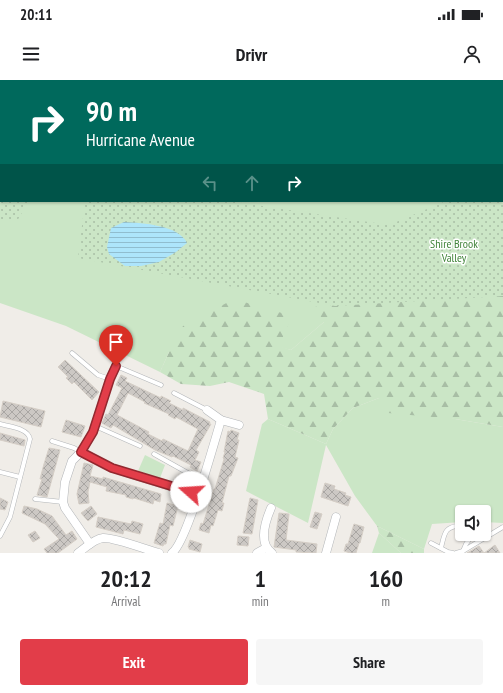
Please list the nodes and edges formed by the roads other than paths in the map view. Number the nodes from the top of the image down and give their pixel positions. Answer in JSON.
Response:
{"nodes":[{"id":1,"x":72,"y":353,"type":"dead end"},
{"id":2,"x":116,"y":366,"type":"joint"},
{"id":3,"x":110,"y":379,"type":"junction"},
{"id":4,"x":161,"y":385,"type":"dead end"},
{"id":5,"x":174,"y":393,"type":"dead end"},
{"id":6,"x":207,"y":410,"type":"joint"},
{"id":7,"x":221,"y":420,"type":"junction"},
{"id":8,"x":0,"y":424,"type":"edge"},
{"id":9,"x":239,"y":425,"type":"dead end"},
{"id":10,"x":95,"y":426,"type":"junction"},
{"id":11,"x":52,"y":441,"type":"dead end"},
{"id":12,"x":140,"y":446,"type":"dead end"},
{"id":13,"x":81,"y":452,"type":"junction"},
{"id":14,"x":154,"y":454,"type":"dead end"},
{"id":15,"x":0,"y":472,"type":"edge"},
{"id":16,"x":20,"y":477,"type":"junction"},
{"id":17,"x":203,"y":480,"type":"junction"},
{"id":18,"x":198,"y":495,"type":"junction"},
{"id":19,"x":35,"y":499,"type":"dead end"},
{"id":20,"x":63,"y":502,"type":"junction"},
{"id":21,"x":271,"y":508,"type":"dead end"},
{"id":22,"x":336,"y":517,"type":"dead end"},
{"id":23,"x":455,"y":526,"type":"edge"},
{"id":24,"x":503,"y":527,"type":"edge"},
{"id":25,"x":0,"y":536,"type":"edge"},
{"id":26,"x":468,"y":541,"type":"edge"},
{"id":27,"x":431,"y":543,"type":"dead end"},
{"id":28,"x":90,"y":544,"type":"junction"},
{"id":29,"x":441,"y":548,"type":"junction"},
{"id":30,"x":269,"y":551,"type":"edge"},
{"id":31,"x":463,"y":551,"type":"junction"},
{"id":32,"x":78,"y":553,"type":"edge"},
{"id":33,"x":159,"y":553,"type":"edge"},
{"id":34,"x":172,"y":553,"type":"edge"},
{"id":35,"x":257,"y":553,"type":"edge"},
{"id":36,"x":326,"y":553,"type":"edge"},
{"id":37,"x":453,"y":553,"type":"edge"},
{"id":38,"x":456,"y":553,"type":"edge"}],
"edges":[{"from":1,"to":3,"type":"lane"},
{"from":2,"to":3,"type":"street"},
{"from":2,"to":4,"type":"lane"},
{"from":3,"to":10,"type":"street"},
{"from":5,"to":6,"type":"lane"},
{"from":6,"to":7,"type":"street"},
{"from":7,"to":9,"type":"street"},
{"from":7,"to":17,"type":"street"},
{"from":8,"to":16,"type":"lane"},
{"from":10,"to":12,"type":"lane"},
{"from":10,"to":13,"type":"street"},
{"from":11,"to":13,"type":"lane"},
{"from":13,"to":18,"type":"street"},
{"from":13,"to":20,"type":"street"},
{"from":14,"to":17,"type":"lane"},
{"from":15,"to":16,"type":"lane"},
{"from":16,"to":25,"type":"lane"},
{"from":17,"to":18,"type":"street"},
{"from":18,"to":34,"type":"street"},
{"from":19,"to":20,"type":"lane"},
{"from":20,"to":28,"type":"street"},
{"from":21,"to":30,"type":"street"},
{"from":22,"to":36,"type":"street"},
{"from":23,"to":29,"type":"lane"},
{"from":24,"to":31,"type":"lane"},
{"from":26,"to":31,"type":"lane"},
{"from":27,"to":29,"type":"lane"},
{"from":28,"to":32,"type":"street"},
{"from":28,"to":33,"type":"street"},
{"from":29,"to":37,"type":"lane"},
{"from":30,"to":35,"type":"street"},
{"from":31,"to":38,"type":"lane"}]}
